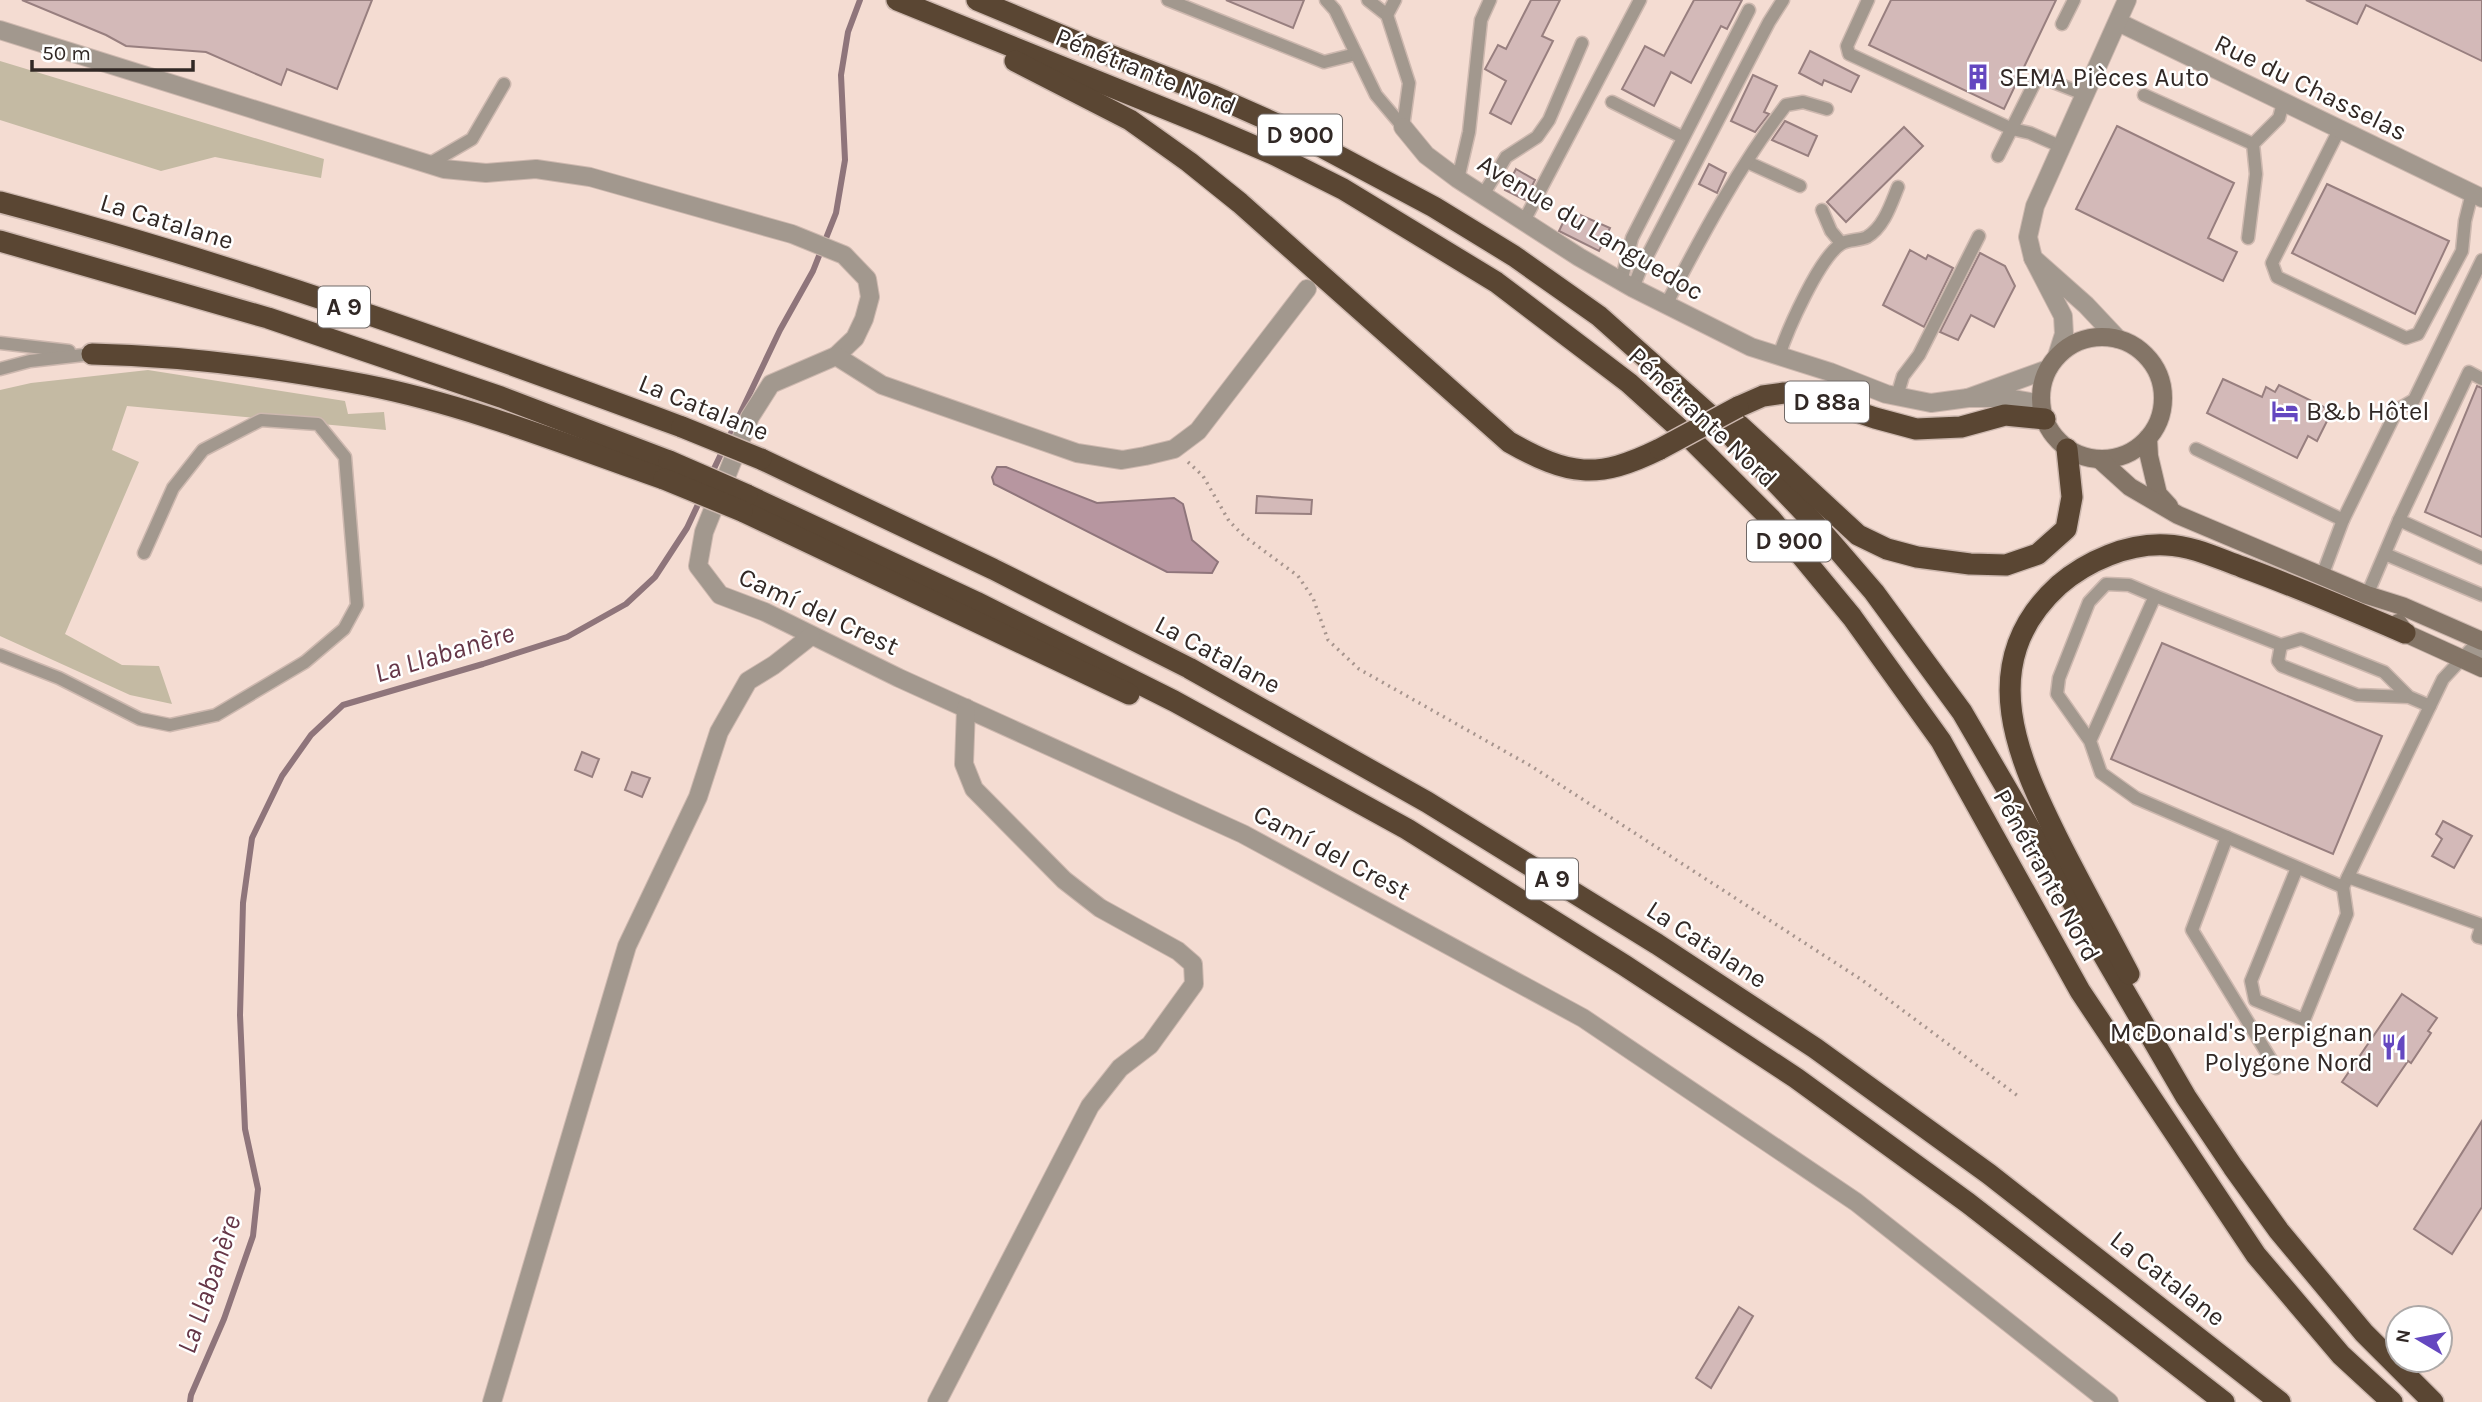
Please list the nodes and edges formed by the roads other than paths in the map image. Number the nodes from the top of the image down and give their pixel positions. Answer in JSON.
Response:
{"nodes":[{"id":1,"x":896,"y":0,"type":"edge"},
{"id":2,"x":977,"y":0,"type":"edge"},
{"id":3,"x":1168,"y":0,"type":"edge"},
{"id":4,"x":1326,"y":0,"type":"edge"},
{"id":5,"x":1368,"y":0,"type":"edge"},
{"id":6,"x":1395,"y":0,"type":"edge"},
{"id":7,"x":1490,"y":0,"type":"edge"},
{"id":8,"x":1640,"y":0,"type":"edge"},
{"id":9,"x":1783,"y":0,"type":"edge"},
{"id":10,"x":1868,"y":0,"type":"edge"},
{"id":11,"x":2074,"y":0,"type":"edge"},
{"id":12,"x":2127,"y":0,"type":"edge"},
{"id":13,"x":1749,"y":10,"type":"dead end"},
{"id":14,"x":1387,"y":15,"type":"junction"},
{"id":15,"x":2118,"y":22,"type":"junction"},
{"id":16,"x":2062,"y":24,"type":"dead end"},
{"id":17,"x":0,"y":30,"type":"edge"},
{"id":18,"x":1582,"y":43,"type":"dead end"},
{"id":19,"x":1356,"y":54,"type":"junction"},
{"id":20,"x":504,"y":84,"type":"dead end"},
{"id":21,"x":2086,"y":95,"type":"junction"},
{"id":22,"x":2144,"y":95,"type":"dead end"},
{"id":23,"x":1612,"y":102,"type":"dead end"},
{"id":24,"x":2283,"y":103,"type":"junction"},
{"id":25,"x":1827,"y":109,"type":"dead end"},
{"id":26,"x":1403,"y":127,"type":"junction"},
{"id":27,"x":2011,"y":129,"type":"junction"},
{"id":28,"x":2339,"y":130,"type":"junction"},
{"id":29,"x":1682,"y":137,"type":"junction"},
{"id":30,"x":2253,"y":145,"type":"junction"},
{"id":31,"x":2062,"y":147,"type":"junction"},
{"id":32,"x":1998,"y":156,"type":"dead end"},
{"id":33,"x":1747,"y":162,"type":"junction"},
{"id":34,"x":429,"y":164,"type":"junction"},
{"id":35,"x":1458,"y":179,"type":"junction"},
{"id":36,"x":1800,"y":186,"type":"dead end"},
{"id":37,"x":1898,"y":187,"type":"dead end"},
{"id":38,"x":1483,"y":195,"type":"junction"},
{"id":39,"x":2477,"y":195,"type":"edge"},
{"id":40,"x":0,"y":202,"type":"edge"},
{"id":41,"x":1822,"y":210,"type":"dead end"},
{"id":42,"x":1524,"y":221,"type":"junction"},
{"id":43,"x":1979,"y":236,"type":"dead end"},
{"id":44,"x":2248,"y":238,"type":"dead end"},
{"id":45,"x":0,"y":241,"type":"edge"},
{"id":46,"x":1841,"y":243,"type":"junction"},
{"id":47,"x":2033,"y":258,"type":"junction"},
{"id":48,"x":2482,"y":260,"type":"edge"},
{"id":49,"x":1627,"y":285,"type":"junction"},
{"id":50,"x":1307,"y":289,"type":"dead end"},
{"id":51,"x":1666,"y":306,"type":"junction"},
{"id":52,"x":1599,"y":316,"type":"junction"},
{"id":53,"x":2118,"y":339,"type":"junction"},
{"id":54,"x":0,"y":343,"type":"edge"},
{"id":55,"x":92,"y":354,"type":"junction"},
{"id":56,"x":836,"y":356,"type":"junction"},
{"id":57,"x":1779,"y":356,"type":"junction"},
{"id":58,"x":2053,"y":362,"type":"junction"},
{"id":59,"x":0,"y":369,"type":"edge"},
{"id":60,"x":2482,"y":379,"type":"edge"},
{"id":61,"x":1897,"y":396,"type":"junction"},
{"id":62,"x":1968,"y":398,"type":"junction"},
{"id":63,"x":2043,"y":412,"type":"junction"},
{"id":64,"x":2148,"y":438,"type":"junction"},
{"id":65,"x":2067,"y":449,"type":"junction"},
{"id":66,"x":2196,"y":449,"type":"dead end"},
{"id":67,"x":2099,"y":459,"type":"junction"},
{"id":68,"x":667,"y":470,"type":"junction"},
{"id":69,"x":2178,"y":515,"type":"junction"},
{"id":70,"x":2343,"y":520,"type":"junction"},
{"id":71,"x":2399,"y":520,"type":"junction"},
{"id":72,"x":144,"y":553,"type":"dead end"},
{"id":73,"x":2385,"y":554,"type":"junction"},
{"id":74,"x":2482,"y":558,"type":"edge"},
{"id":75,"x":2322,"y":576,"type":"junction"},
{"id":76,"x":2367,"y":595,"type":"junction"},
{"id":77,"x":2482,"y":595,"type":"edge"},
{"id":78,"x":2155,"y":596,"type":"junction"},
{"id":79,"x":2405,"y":633,"type":"junction"},
{"id":80,"x":811,"y":636,"type":"junction"},
{"id":81,"x":2482,"y":641,"type":"edge"},
{"id":82,"x":2281,"y":645,"type":"junction"},
{"id":83,"x":2482,"y":652,"type":"edge"},
{"id":84,"x":0,"y":655,"type":"edge"},
{"id":85,"x":2461,"y":658,"type":"junction"},
{"id":86,"x":2482,"y":668,"type":"edge"},
{"id":87,"x":2409,"y":696,"type":"junction"},
{"id":88,"x":2430,"y":706,"type":"junction"},
{"id":89,"x":966,"y":708,"type":"junction"},
{"id":90,"x":2090,"y":741,"type":"junction"},
{"id":91,"x":2227,"y":837,"type":"junction"},
{"id":92,"x":2297,"y":868,"type":"junction"},
{"id":93,"x":2346,"y":882,"type":"junction"},
{"id":94,"x":2482,"y":925,"type":"edge"},
{"id":95,"x":2482,"y":938,"type":"edge"},
{"id":96,"x":2276,"y":1068,"type":"dead end"},
{"id":97,"x":2233,"y":1167,"type":"junction"},
{"id":98,"x":492,"y":1402,"type":"edge"},
{"id":99,"x":937,"y":1402,"type":"edge"},
{"id":100,"x":2109,"y":1402,"type":"edge"},
{"id":101,"x":2224,"y":1402,"type":"edge"},
{"id":102,"x":2280,"y":1402,"type":"edge"},
{"id":103,"x":2392,"y":1402,"type":"edge"},
{"id":104,"x":2433,"y":1402,"type":"edge"}],
"edges":[{"from":1,"to":63,"type":"highway","number":"D 88a","bridge":true},
{"from":1,"to":103,"type":"highway","name":"Pénétrante Nord","number":"D 900"},
{"from":2,"to":52,"type":"highway","name":"Pénétrante Nord","number":"D 900"},
{"from":3,"to":19,"type":"lane"},
{"from":4,"to":19,"type":"lane"},
{"from":5,"to":14,"type":"lane"},
{"from":6,"to":14,"type":"lane"},
{"from":7,"to":35,"type":"lane"},
{"from":8,"to":42,"type":"lane"},
{"from":9,"to":49,"type":"lane"},
{"from":10,"to":27,"type":"lane"},
{"from":11,"to":16,"type":"lane"},
{"from":12,"to":15,"type":"street"},
{"from":13,"to":29,"type":"lane"},
{"from":14,"to":26,"type":"lane"},
{"from":15,"to":21,"type":"street"},
{"from":15,"to":24,"type":"street","name":"Rue du Chasselas"},
{"from":17,"to":34,"type":"street"},
{"from":18,"to":38,"type":"lane"},
{"from":19,"to":26,"type":"lane"},
{"from":20,"to":34,"type":"lane"},
{"from":21,"to":27,"type":"lane"},
{"from":21,"to":31,"type":"street"},
{"from":22,"to":30,"type":"lane"},
{"from":23,"to":29,"type":"lane"},
{"from":24,"to":28,"type":"street","name":"Rue du Chasselas"},
{"from":24,"to":30,"type":"lane"},
{"from":25,"to":33,"type":"lane"},
{"from":26,"to":35,"type":"street","name":"Avenue du Languedoc"},
{"from":27,"to":31,"type":"lane"},
{"from":27,"to":32,"type":"lane"},
{"from":28,"to":39,"type":"street","name":"Rue du Chasselas"},
{"from":28,"to":39,"type":"lane"},
{"from":29,"to":49,"type":"lane"},
{"from":30,"to":44,"type":"lane"},
{"from":31,"to":47,"type":"street"},
{"from":33,"to":36,"type":"lane"},
{"from":33,"to":51,"type":"lane"},
{"from":34,"to":56,"type":"street"},
{"from":35,"to":38,"type":"street","name":"Avenue du Languedoc"},
{"from":37,"to":46,"type":"lane"},
{"from":38,"to":42,"type":"street","name":"Avenue du Languedoc"},
{"from":40,"to":102,"type":"highway","name":"La Catalane","number":"A 9","bridge":true},
{"from":41,"to":46,"type":"lane"},
{"from":42,"to":49,"type":"street","name":"Avenue du Languedoc"},
{"from":43,"to":61,"type":"lane"},
{"from":45,"to":68,"type":"highway","number":"A 9"},
{"from":46,"to":57,"type":"lane"},
{"from":47,"to":53,"type":"street"},
{"from":47,"to":58,"type":"street"},
{"from":48,"to":70,"type":"lane"},
{"from":49,"to":51,"type":"street","name":"Avenue du Languedoc"},
{"from":50,"to":56,"type":"street"},
{"from":51,"to":57,"type":"street","name":"Avenue du Languedoc"},
{"from":52,"to":65,"type":"highway"},
{"from":52,"to":97,"type":"highway","name":"Pénétrante Nord","number":"D 900"},
{"from":53,"to":58,"type":"main road"},
{"from":53,"to":64,"type":"main road"},
{"from":54,"to":55,"type":"lane"},
{"from":55,"to":59,"type":"lane"},
{"from":55,"to":68,"type":"highway"},
{"from":56,"to":80,"type":"street","name":"Camí del Crest"},
{"from":57,"to":61,"type":"street","name":"Avenue du Languedoc"},
{"from":58,"to":62,"type":"street","name":"Avenue du Languedoc"},
{"from":58,"to":63,"type":"main road"},
{"from":60,"to":71,"type":"lane"},
{"from":61,"to":62,"type":"street","name":"Avenue du Languedoc"},
{"from":62,"to":63,"type":"street","name":"Avenue du Languedoc"},
{"from":63,"to":65,"type":"main road"},
{"from":64,"to":67,"type":"main road"},
{"from":64,"to":69,"type":"main road"},
{"from":65,"to":67,"type":"main road"},
{"from":66,"to":70,"type":"lane"},
{"from":67,"to":69,"type":"main road"},
{"from":68,"to":101,"type":"highway","number":"A 9","bridge":true},
{"from":69,"to":75,"type":"main road"},
{"from":70,"to":75,"type":"lane"},
{"from":71,"to":73,"type":"lane"},
{"from":71,"to":74,"type":"lane"},
{"from":72,"to":84,"type":"lane"},
{"from":73,"to":76,"type":"lane"},
{"from":73,"to":77,"type":"lane"},
{"from":75,"to":76,"type":"main road"},
{"from":76,"to":79,"type":"main road"},
{"from":76,"to":81,"type":"main road"},
{"from":78,"to":82,"type":"lane"},
{"from":78,"to":90,"type":"lane"},
{"from":78,"to":90,"type":"lane"},
{"from":79,"to":85,"type":"main road"},
{"from":79,"to":97,"type":"highway"},
{"from":80,"to":89,"type":"street","name":"Camí del Crest"},
{"from":80,"to":98,"type":"street"},
{"from":82,"to":87,"type":"lane"},
{"from":82,"to":87,"type":"lane"},
{"from":83,"to":85,"type":"lane"},
{"from":85,"to":86,"type":"main road"},
{"from":85,"to":88,"type":"lane"},
{"from":87,"to":88,"type":"lane"},
{"from":88,"to":93,"type":"lane"},
{"from":89,"to":99,"type":"street"},
{"from":89,"to":100,"type":"street","name":"Camí del Crest"},
{"from":90,"to":91,"type":"lane"},
{"from":91,"to":92,"type":"lane"},
{"from":91,"to":96,"type":"lane"},
{"from":92,"to":93,"type":"lane"},
{"from":92,"to":93,"type":"lane"},
{"from":93,"to":94,"type":"lane"},
{"from":94,"to":95,"type":"lane"},
{"from":97,"to":104,"type":"highway","name":"Pénétrante Nord","number":"D 900"}]}
